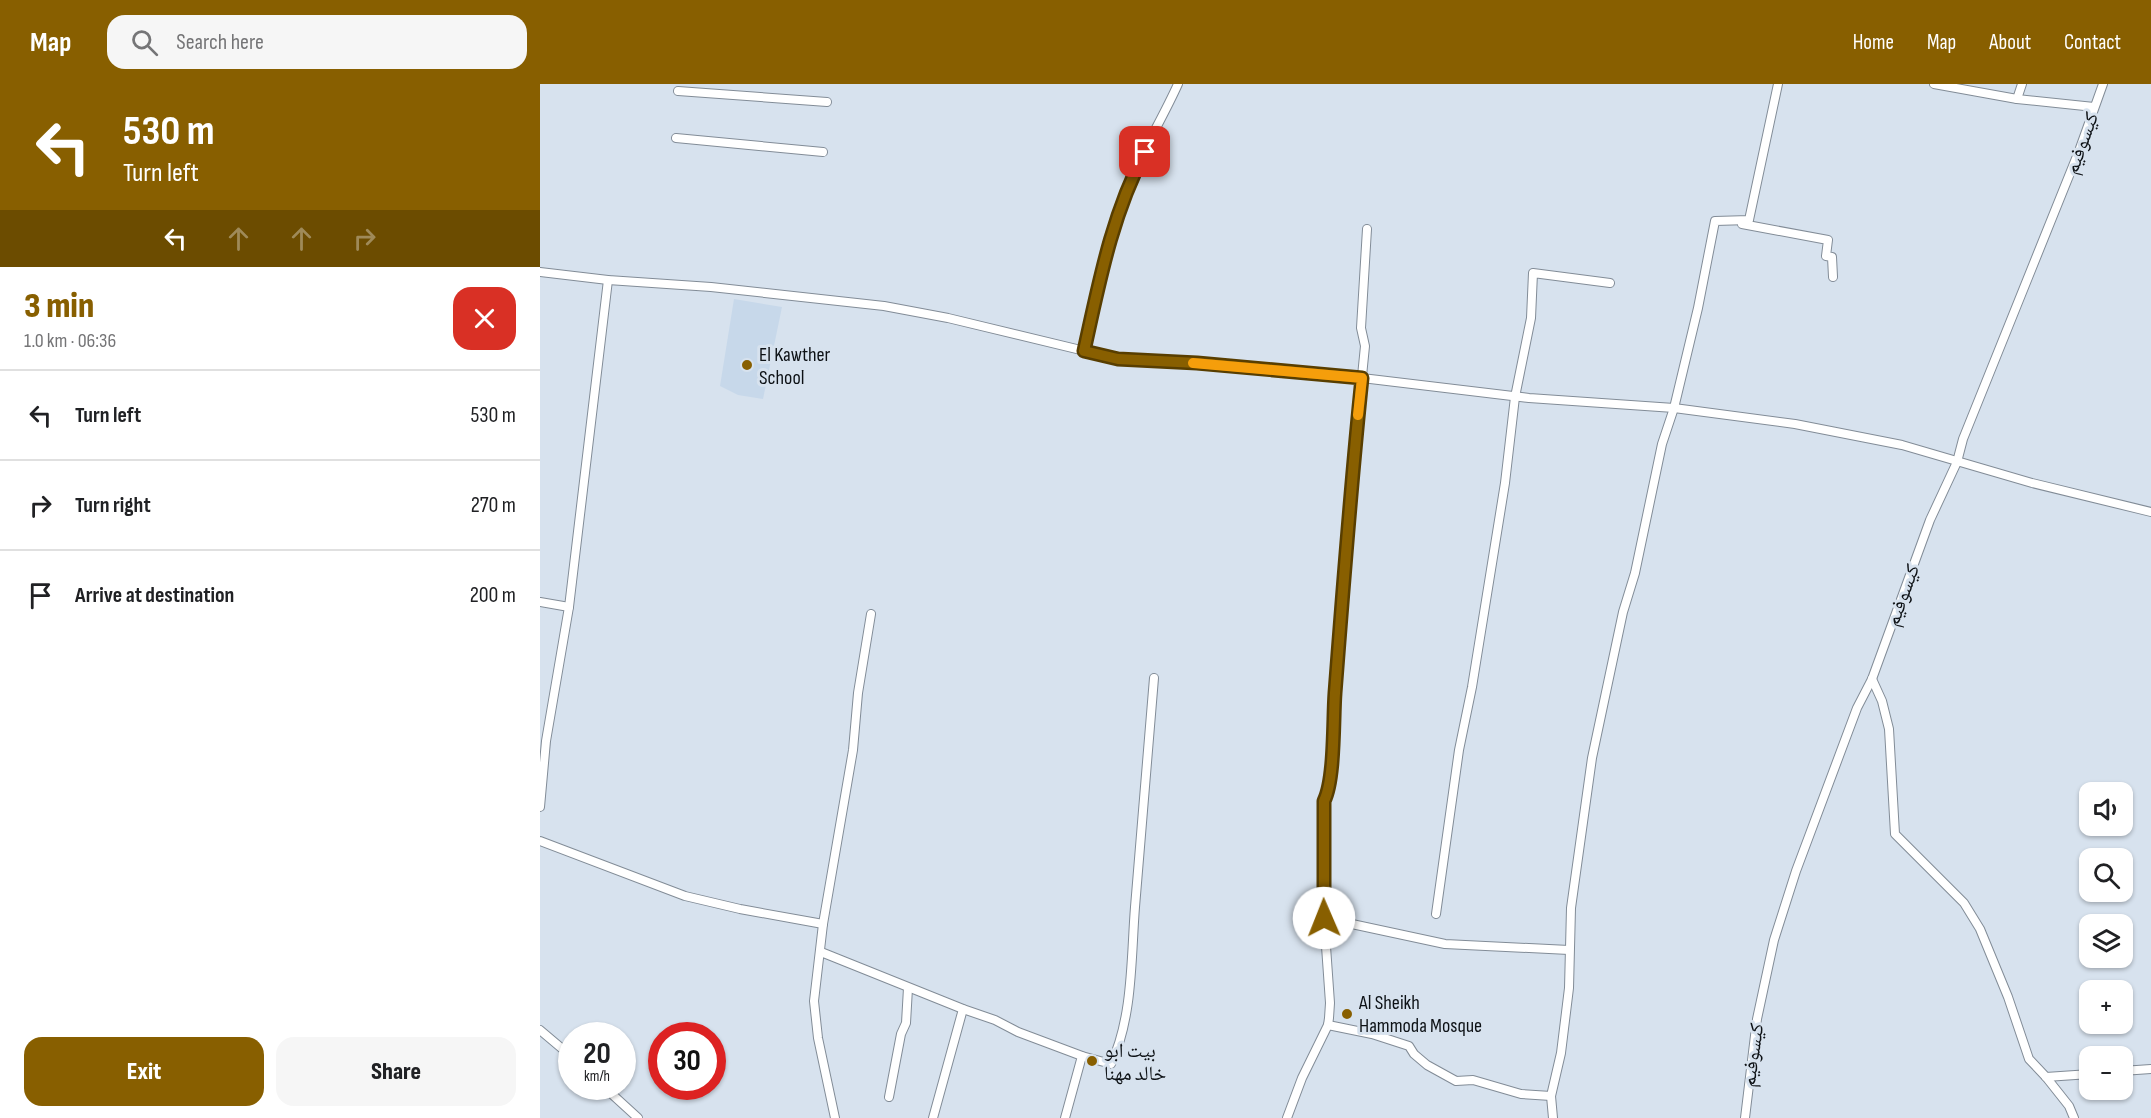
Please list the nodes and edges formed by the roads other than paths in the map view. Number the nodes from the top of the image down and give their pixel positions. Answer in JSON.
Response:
{"nodes":[{"id":1,"x":1178,"y":84,"type":"edge"},
{"id":2,"x":1778,"y":84,"type":"edge"},
{"id":3,"x":1934,"y":84,"type":"edge"},
{"id":4,"x":2022,"y":84,"type":"edge"},
{"id":5,"x":2103,"y":84,"type":"edge"},
{"id":6,"x":678,"y":91,"type":"dead end"},
{"id":7,"x":2017,"y":99,"type":"junction"},
{"id":8,"x":827,"y":102,"type":"dead end"},
{"id":9,"x":2094,"y":107,"type":"junction"},
{"id":10,"x":676,"y":138,"type":"dead end"},
{"id":11,"x":823,"y":152,"type":"dead end"},
{"id":12,"x":1729,"y":222,"type":"junction"},
{"id":13,"x":1367,"y":229,"type":"dead end"},
{"id":14,"x":540,"y":272,"type":"edge"},
{"id":15,"x":1833,"y":277,"type":"dead end"},
{"id":16,"x":608,"y":280,"type":"junction"},
{"id":17,"x":1610,"y":284,"type":"dead end"},
{"id":18,"x":1084,"y":351,"type":"junction"},
{"id":19,"x":1362,"y":378,"type":"junction"},
{"id":20,"x":1515,"y":397,"type":"junction"},
{"id":21,"x":1674,"y":408,"type":"junction"},
{"id":22,"x":1957,"y":462,"type":"junction"},
{"id":23,"x":2151,"y":512,"type":"edge"},
{"id":24,"x":540,"y":602,"type":"edge"},
{"id":25,"x":569,"y":607,"type":"junction"},
{"id":26,"x":870,"y":614,"type":"dead end"},
{"id":27,"x":1154,"y":678,"type":"dead end"},
{"id":28,"x":1872,"y":679,"type":"junction"},
{"id":29,"x":540,"y":807,"type":"edge"},
{"id":30,"x":540,"y":841,"type":"edge"},
{"id":31,"x":1436,"y":914,"type":"dead end"},
{"id":32,"x":1324,"y":918,"type":"junction"},
{"id":33,"x":823,"y":924,"type":"junction"},
{"id":34,"x":1569,"y":950,"type":"junction"},
{"id":35,"x":821,"y":952,"type":"junction"},
{"id":36,"x":909,"y":988,"type":"junction"},
{"id":37,"x":963,"y":1009,"type":"junction"},
{"id":38,"x":1328,"y":1025,"type":"junction"},
{"id":39,"x":540,"y":1030,"type":"edge"},
{"id":40,"x":558,"y":1045,"type":"edge"},
{"id":41,"x":1082,"y":1056,"type":"junction"},
{"id":42,"x":2151,"y":1069,"type":"edge"},
{"id":43,"x":2133,"y":1070,"type":"edge"},
{"id":44,"x":2079,"y":1075,"type":"edge"},
{"id":45,"x":2046,"y":1077,"type":"junction"},
{"id":46,"x":1551,"y":1096,"type":"junction"},
{"id":47,"x":889,"y":1097,"type":"dead end"},
{"id":48,"x":618,"y":1100,"type":"edge"},
{"id":49,"x":638,"y":1118,"type":"edge"},
{"id":50,"x":835,"y":1118,"type":"edge"},
{"id":51,"x":933,"y":1118,"type":"edge"},
{"id":52,"x":1065,"y":1118,"type":"edge"},
{"id":53,"x":1287,"y":1118,"type":"edge"},
{"id":54,"x":1553,"y":1118,"type":"edge"},
{"id":55,"x":1745,"y":1118,"type":"edge"},
{"id":56,"x":2074,"y":1118,"type":"edge"}],
"edges":[{"from":1,"to":18,"type":"street"},
{"from":2,"to":12,"type":"street"},
{"from":3,"to":7,"type":"street"},
{"from":4,"to":7,"type":"street"},
{"from":5,"to":9,"type":"street","name":"كيسوفيم"},
{"from":6,"to":8,"type":"street"},
{"from":7,"to":9,"type":"street"},
{"from":9,"to":22,"type":"street","name":"كيسوفيم"},
{"from":10,"to":11,"type":"street"},
{"from":12,"to":15,"type":"street"},
{"from":12,"to":21,"type":"street"},
{"from":13,"to":19,"type":"street"},
{"from":14,"to":16,"type":"street"},
{"from":16,"to":18,"type":"street"},
{"from":16,"to":25,"type":"street"},
{"from":17,"to":20,"type":"street"},
{"from":18,"to":19,"type":"street"},
{"from":19,"to":20,"type":"street"},
{"from":19,"to":32,"type":"street"},
{"from":20,"to":21,"type":"street"},
{"from":20,"to":31,"type":"street"},
{"from":21,"to":22,"type":"street"},
{"from":21,"to":34,"type":"street"},
{"from":22,"to":23,"type":"street"},
{"from":22,"to":28,"type":"street","name":"كيسوفيم"},
{"from":24,"to":25,"type":"street"},
{"from":25,"to":29,"type":"street"},
{"from":26,"to":33,"type":"street"},
{"from":27,"to":41,"type":"street"},
{"from":28,"to":45,"type":"street"},
{"from":28,"to":55,"type":"street","name":"كيسوفيم"},
{"from":30,"to":33,"type":"street"},
{"from":32,"to":34,"type":"street"},
{"from":32,"to":38,"type":"street"},
{"from":33,"to":35,"type":"street"},
{"from":34,"to":46,"type":"street"},
{"from":35,"to":36,"type":"street"},
{"from":35,"to":50,"type":"street"},
{"from":36,"to":37,"type":"street"},
{"from":36,"to":47,"type":"street"},
{"from":37,"to":41,"type":"street"},
{"from":37,"to":51,"type":"street"},
{"from":38,"to":46,"type":"street"},
{"from":38,"to":53,"type":"street"},
{"from":39,"to":40,"type":"street"},
{"from":41,"to":52,"type":"street"},
{"from":42,"to":43,"type":"street"},
{"from":44,"to":45,"type":"street"},
{"from":45,"to":56,"type":"street"},
{"from":46,"to":54,"type":"street"},
{"from":48,"to":49,"type":"street"}]}
